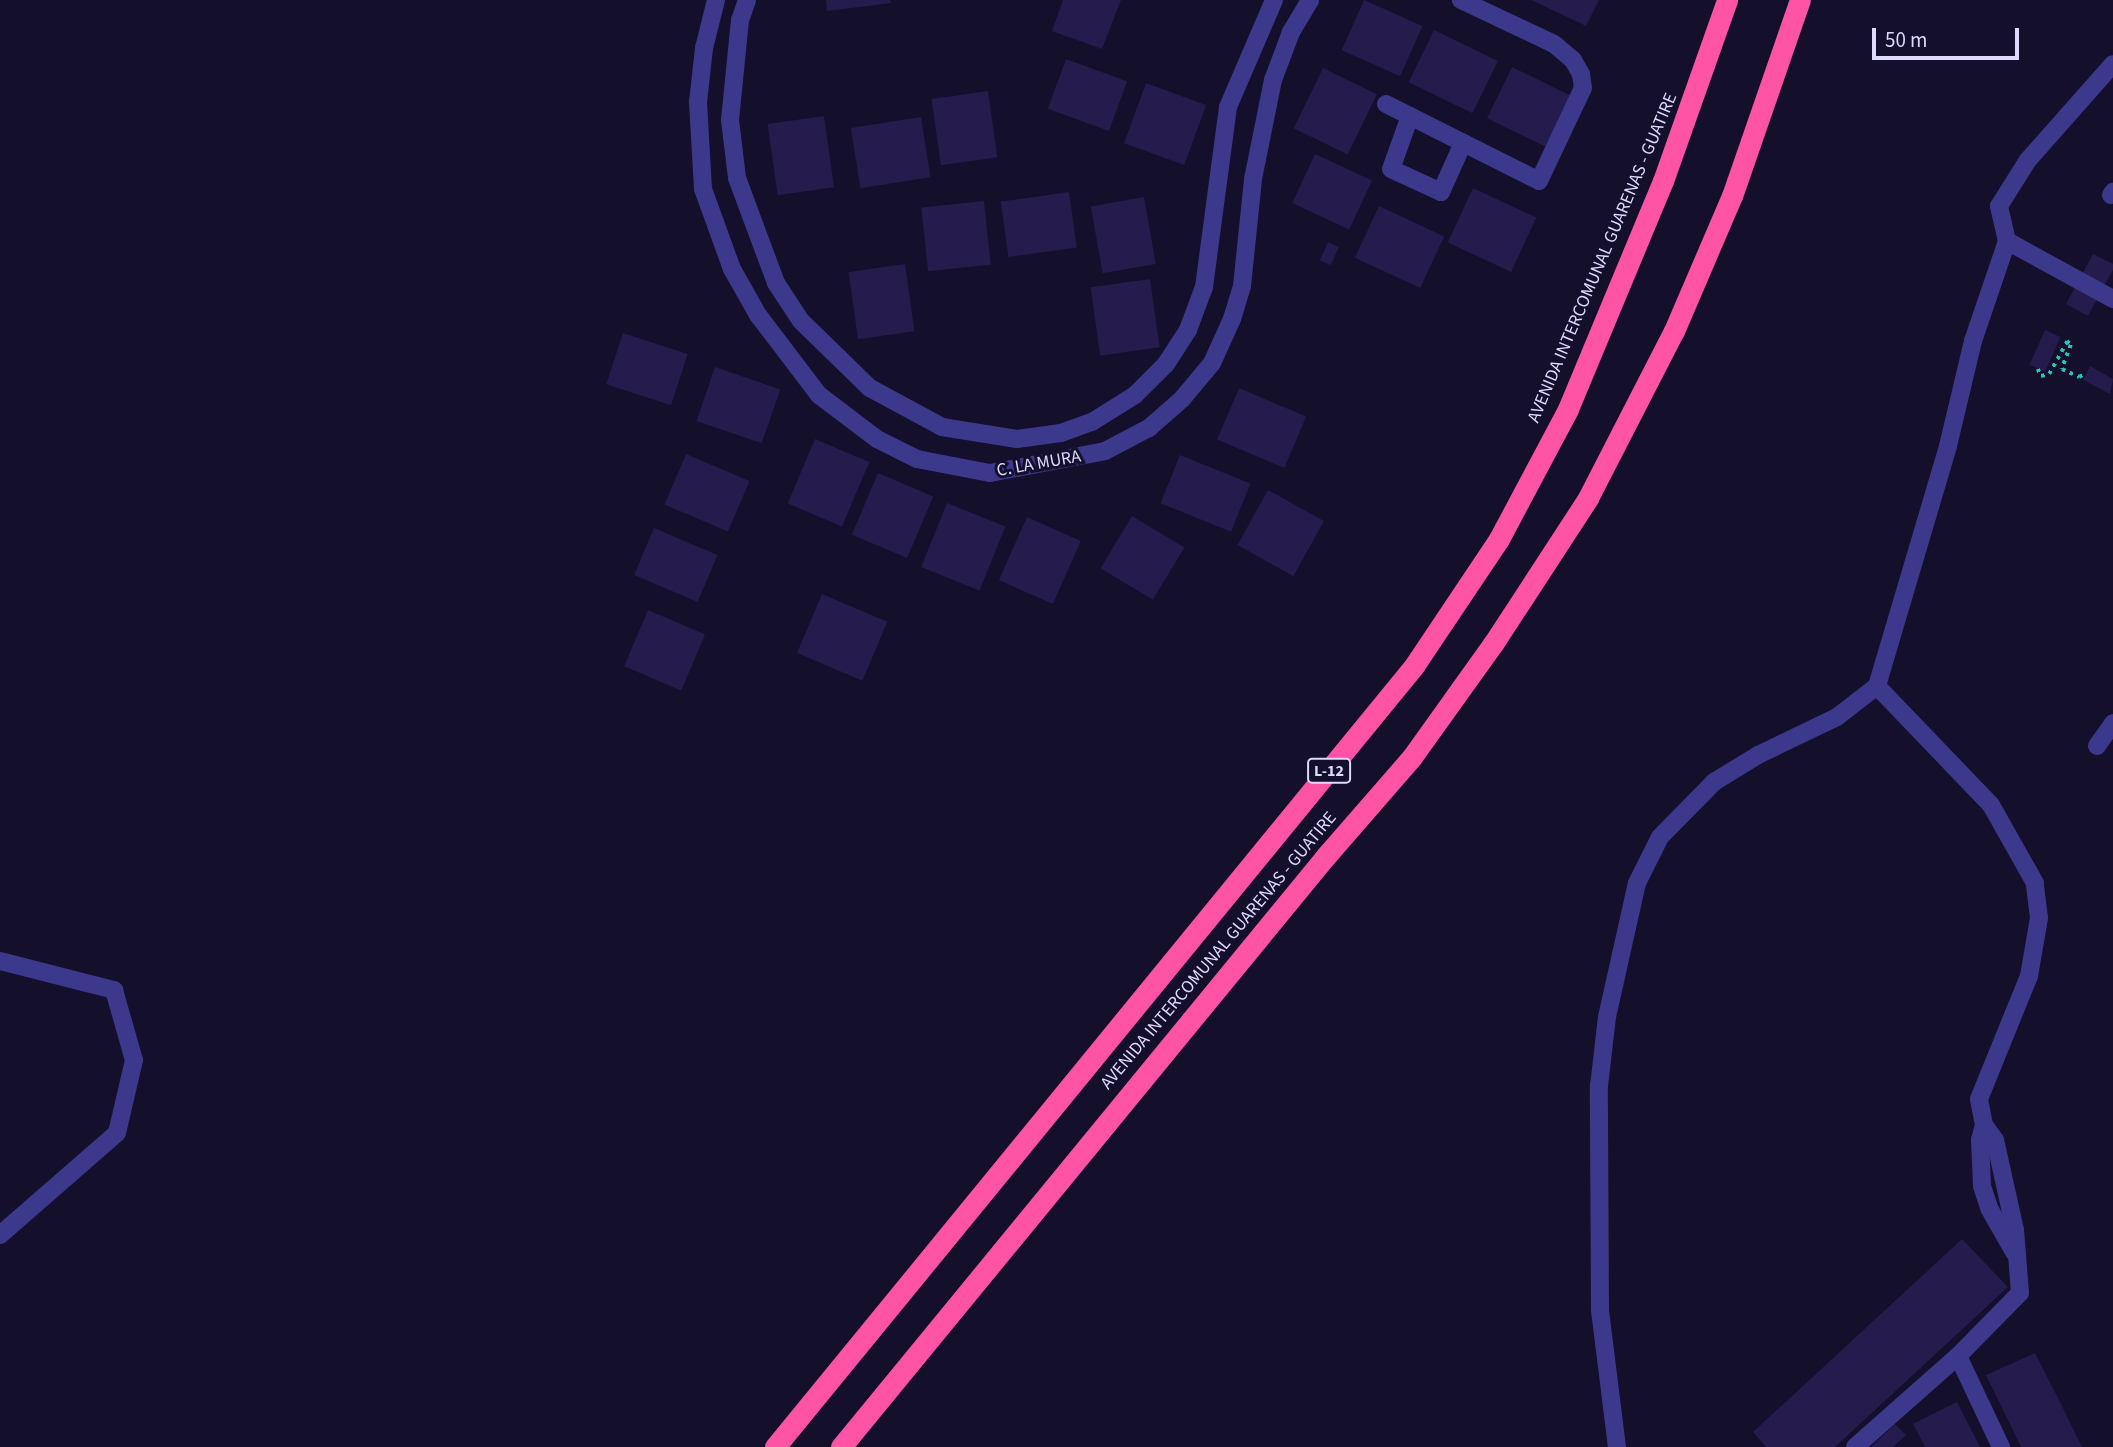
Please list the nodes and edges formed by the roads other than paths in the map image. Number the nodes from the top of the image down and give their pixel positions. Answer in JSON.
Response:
{"nodes":[{"id":1,"x":716,"y":0,"type":"edge"},
{"id":2,"x":747,"y":0,"type":"edge"},
{"id":3,"x":1274,"y":0,"type":"edge"},
{"id":4,"x":1310,"y":0,"type":"edge"},
{"id":5,"x":1461,"y":0,"type":"edge"},
{"id":6,"x":1727,"y":0,"type":"edge"},
{"id":7,"x":1800,"y":0,"type":"edge"},
{"id":8,"x":2113,"y":64,"type":"edge"},
{"id":9,"x":1386,"y":104,"type":"dead end"},
{"id":10,"x":1410,"y":116,"type":"junction"},
{"id":11,"x":1463,"y":143,"type":"junction"},
{"id":12,"x":2007,"y":241,"type":"junction"},
{"id":13,"x":2113,"y":299,"type":"edge"},
{"id":14,"x":1877,"y":686,"type":"junction"},
{"id":15,"x":2113,"y":723,"type":"edge"},
{"id":16,"x":2096,"y":746,"type":"dead end"},
{"id":17,"x":0,"y":961,"type":"edge"},
{"id":18,"x":0,"y":1234,"type":"edge"},
{"id":19,"x":1958,"y":1356,"type":"junction"},
{"id":20,"x":775,"y":1447,"type":"edge"},
{"id":21,"x":841,"y":1447,"type":"edge"},
{"id":22,"x":1617,"y":1447,"type":"edge"},
{"id":23,"x":1855,"y":1447,"type":"edge"},
{"id":24,"x":2001,"y":1447,"type":"edge"}],
"edges":[{"from":1,"to":4,"type":"street","name":"C. LA MURA"},
{"from":2,"to":3,"type":"street"},
{"from":5,"to":11,"type":"street"},
{"from":6,"to":20,"type":"highway","name":"AVENIDA INTERCOMUNAL GUARENAS - GUATIRE","number":"L-12"},
{"from":7,"to":21,"type":"highway","name":"AVENIDA INTERCOMUNAL GUARENAS - GUATIRE"},
{"from":8,"to":12,"type":"street"},
{"from":9,"to":10,"type":"street"},
{"from":10,"to":11,"type":"street"},
{"from":10,"to":11,"type":"street"},
{"from":12,"to":13,"type":"street"},
{"from":12,"to":14,"type":"street"},
{"from":14,"to":19,"type":"street"},
{"from":14,"to":22,"type":"street"},
{"from":15,"to":16,"type":"street"},
{"from":17,"to":18,"type":"street"},
{"from":19,"to":23,"type":"street"},
{"from":19,"to":24,"type":"street"}]}
